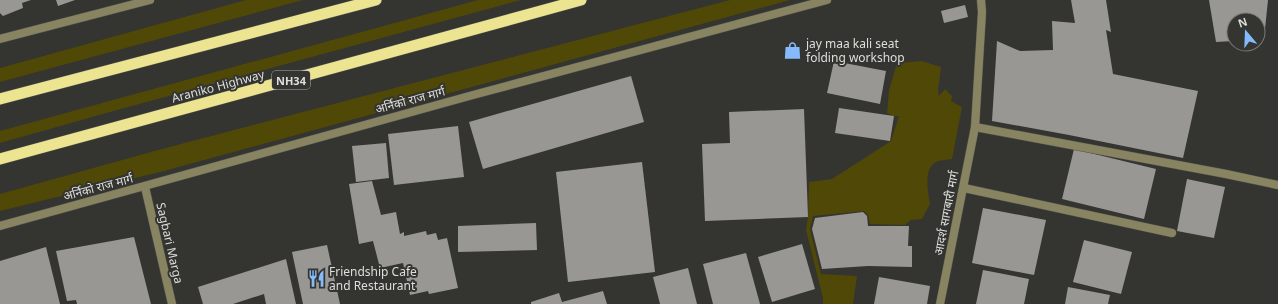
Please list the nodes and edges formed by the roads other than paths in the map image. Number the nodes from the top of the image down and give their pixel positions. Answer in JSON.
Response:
{"nodes":[{"id":1,"x":150,"y":0,"type":"edge"},
{"id":2,"x":376,"y":0,"type":"edge"},
{"id":3,"x":581,"y":0,"type":"edge"},
{"id":4,"x":827,"y":0,"type":"edge"},
{"id":5,"x":981,"y":0,"type":"edge"},
{"id":6,"x":0,"y":39,"type":"edge"},
{"id":7,"x":0,"y":99,"type":"edge"},
{"id":8,"x":976,"y":127,"type":"junction"},
{"id":9,"x":0,"y":160,"type":"edge"},
{"id":10,"x":1278,"y":185,"type":"edge"},
{"id":11,"x":145,"y":187,"type":"junction"},
{"id":12,"x":964,"y":188,"type":"junction"},
{"id":13,"x":0,"y":226,"type":"edge"},
{"id":14,"x":1172,"y":233,"type":"dead end"},
{"id":15,"x":172,"y":304,"type":"edge"},
{"id":16,"x":940,"y":304,"type":"edge"}],
"edges":[{"from":1,"to":6,"type":"street"},
{"from":2,"to":7,"type":"highway"},
{"from":3,"to":9,"type":"highway","name":"Araniko Highway","number":"NH34"},
{"from":4,"to":11,"type":"street","name":"अर्निको राज मार्ग"},
{"from":5,"to":8,"type":"street","name":"आदर्श सागबारी मार्ग"},
{"from":8,"to":10,"type":"street"},
{"from":8,"to":12,"type":"street","name":"आदर्श सागबारी मार्ग"},
{"from":11,"to":13,"type":"street","name":"अर्निको राज मार्ग"},
{"from":11,"to":15,"type":"street","name":"Sagbari Marga"},
{"from":12,"to":14,"type":"street"},
{"from":12,"to":16,"type":"street","name":"आदर्श सागबारी मार्ग"}]}
